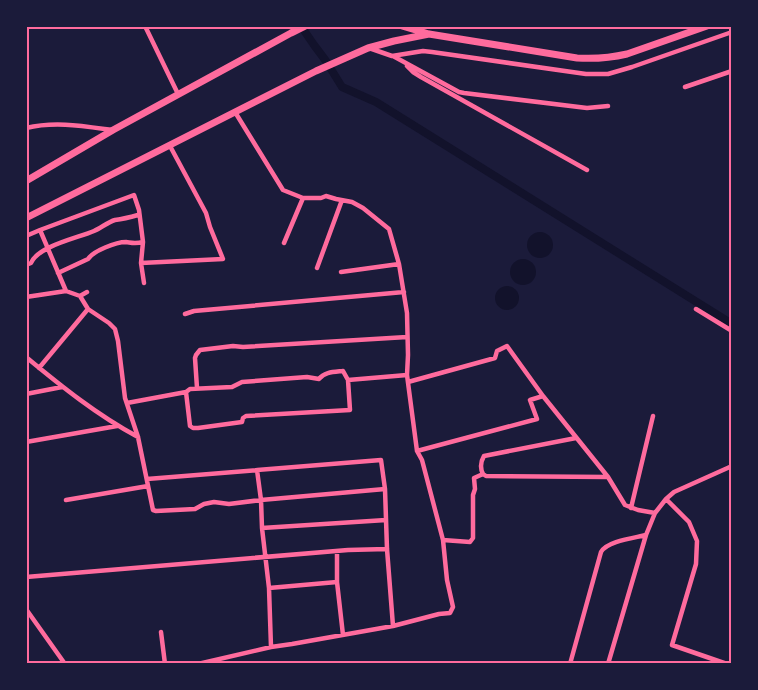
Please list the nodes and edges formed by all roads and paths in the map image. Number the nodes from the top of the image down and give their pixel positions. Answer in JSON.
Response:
{"nodes":[{"id":1,"x":145,"y":26,"type":"edge"},
{"id":2,"x":305,"y":26,"type":"edge"},
{"id":3,"x":402,"y":26,"type":"edge"},
{"id":4,"x":707,"y":26,"type":"edge"},
{"id":5,"x":732,"y":32,"type":"edge"},
{"id":6,"x":429,"y":34,"type":"junction"},
{"id":7,"x":368,"y":48,"type":"junction"},
{"id":8,"x":392,"y":56,"type":"junction"},
{"id":9,"x":405,"y":63,"type":"junction"},
{"id":10,"x":732,"y":71,"type":"edge"},
{"id":11,"x":685,"y":88,"type":"dead end"},
{"id":12,"x":178,"y":94,"type":"junction"},
{"id":13,"x":608,"y":106,"type":"dead end"},
{"id":14,"x":235,"y":112,"type":"junction"},
{"id":15,"x":26,"y":128,"type":"edge"},
{"id":16,"x":113,"y":130,"type":"junction"},
{"id":17,"x":170,"y":146,"type":"junction"},
{"id":18,"x":587,"y":170,"type":"dead end"},
{"id":19,"x":26,"y":181,"type":"edge"},
{"id":20,"x":303,"y":198,"type":"junction"},
{"id":21,"x":342,"y":200,"type":"junction"},
{"id":22,"x":138,"y":215,"type":"junction"},
{"id":23,"x":26,"y":218,"type":"edge"},
{"id":24,"x":40,"y":230,"type":"junction"},
{"id":25,"x":26,"y":236,"type":"edge"},
{"id":26,"x":142,"y":242,"type":"junction"},
{"id":27,"x":284,"y":243,"type":"dead end"},
{"id":28,"x":48,"y":248,"type":"junction"},
{"id":29,"x":141,"y":263,"type":"junction"},
{"id":30,"x":399,"y":264,"type":"junction"},
{"id":31,"x":26,"y":265,"type":"edge"},
{"id":32,"x":317,"y":268,"type":"dead end"},
{"id":33,"x":341,"y":272,"type":"dead end"},
{"id":34,"x":58,"y":273,"type":"junction"},
{"id":35,"x":144,"y":283,"type":"dead end"},
{"id":36,"x":66,"y":291,"type":"junction"},
{"id":37,"x":87,"y":292,"type":"dead end"},
{"id":38,"x":404,"y":292,"type":"junction"},
{"id":39,"x":80,"y":296,"type":"junction"},
{"id":40,"x":26,"y":297,"type":"edge"},
{"id":41,"x":88,"y":309,"type":"junction"},
{"id":42,"x":696,"y":309,"type":"dead end"},
{"id":43,"x":185,"y":314,"type":"dead end"},
{"id":44,"x":732,"y":331,"type":"edge"},
{"id":45,"x":407,"y":337,"type":"junction"},
{"id":46,"x":26,"y":357,"type":"edge"},
{"id":47,"x":39,"y":368,"type":"junction"},
{"id":48,"x":407,"y":375,"type":"junction"},
{"id":49,"x":348,"y":380,"type":"junction"},
{"id":50,"x":408,"y":382,"type":"junction"},
{"id":51,"x":62,"y":387,"type":"junction"},
{"id":52,"x":198,"y":388,"type":"junction"},
{"id":53,"x":186,"y":392,"type":"junction"},
{"id":54,"x":26,"y":394,"type":"edge"},
{"id":55,"x":543,"y":396,"type":"junction"},
{"id":56,"x":127,"y":403,"type":"junction"},
{"id":57,"x":653,"y":416,"type":"dead end"},
{"id":58,"x":117,"y":426,"type":"junction"},
{"id":59,"x":138,"y":436,"type":"junction"},
{"id":60,"x":576,"y":438,"type":"junction"},
{"id":61,"x":26,"y":442,"type":"edge"},
{"id":62,"x":417,"y":451,"type":"junction"},
{"id":63,"x":732,"y":466,"type":"edge"},
{"id":64,"x":257,"y":470,"type":"junction"},
{"id":65,"x":483,"y":474,"type":"junction"},
{"id":66,"x":608,"y":477,"type":"junction"},
{"id":67,"x":147,"y":479,"type":"junction"},
{"id":68,"x":148,"y":486,"type":"junction"},
{"id":69,"x":385,"y":489,"type":"junction"},
{"id":70,"x":666,"y":499,"type":"junction"},
{"id":71,"x":66,"y":500,"type":"dead end"},
{"id":72,"x":261,"y":500,"type":"junction"},
{"id":73,"x":631,"y":508,"type":"junction"},
{"id":74,"x":655,"y":513,"type":"junction"},
{"id":75,"x":386,"y":520,"type":"junction"},
{"id":76,"x":262,"y":528,"type":"junction"},
{"id":77,"x":646,"y":534,"type":"junction"},
{"id":78,"x":443,"y":540,"type":"junction"},
{"id":79,"x":387,"y":549,"type":"junction"},
{"id":80,"x":337,"y":552,"type":"junction"},
{"id":81,"x":265,"y":558,"type":"junction"},
{"id":82,"x":26,"y":578,"type":"edge"},
{"id":83,"x":337,"y":582,"type":"junction"},
{"id":84,"x":269,"y":588,"type":"junction"},
{"id":85,"x":26,"y":609,"type":"edge"},
{"id":86,"x":393,"y":626,"type":"junction"},
{"id":87,"x":162,"y":632,"type":"dead end"},
{"id":88,"x":343,"y":634,"type":"junction"},
{"id":89,"x":271,"y":647,"type":"junction"},
{"id":90,"x":65,"y":664,"type":"edge"},
{"id":91,"x":165,"y":664,"type":"edge"},
{"id":92,"x":198,"y":664,"type":"edge"},
{"id":93,"x":570,"y":664,"type":"edge"},
{"id":94,"x":608,"y":664,"type":"edge"},
{"id":95,"x":727,"y":664,"type":"edge"}],
"edges":[{"from":1,"to":12,"type":"street"},
{"from":2,"to":12,"type":"main road"},
{"from":3,"to":6,"type":"main road"},
{"from":4,"to":6,"type":"main road"},
{"from":5,"to":8,"type":"street"},
{"from":6,"to":7,"type":"main road"},
{"from":7,"to":8,"type":"street"},
{"from":7,"to":14,"type":"main road"},
{"from":8,"to":9,"type":"street"},
{"from":9,"to":13,"type":"street"},
{"from":9,"to":18,"type":"street"},
{"from":10,"to":11,"type":"street"},
{"from":12,"to":16,"type":"main road"},
{"from":14,"to":17,"type":"main road"},
{"from":14,"to":20,"type":"street"},
{"from":15,"to":16,"type":"street"},
{"from":16,"to":19,"type":"main road"},
{"from":17,"to":23,"type":"main road"},
{"from":17,"to":29,"type":"street"},
{"from":20,"to":21,"type":"street"},
{"from":20,"to":27,"type":"street"},
{"from":21,"to":30,"type":"street"},
{"from":21,"to":32,"type":"street"},
{"from":22,"to":24,"type":"street"},
{"from":22,"to":26,"type":"street"},
{"from":22,"to":28,"type":"street"},
{"from":24,"to":25,"type":"street"},
{"from":24,"to":28,"type":"street"},
{"from":26,"to":29,"type":"street"},
{"from":26,"to":34,"type":"street"},
{"from":28,"to":31,"type":"street"},
{"from":28,"to":34,"type":"street"},
{"from":29,"to":35,"type":"street"},
{"from":30,"to":33,"type":"street"},
{"from":30,"to":38,"type":"street"},
{"from":34,"to":36,"type":"street"},
{"from":36,"to":39,"type":"street"},
{"from":36,"to":40,"type":"street"},
{"from":37,"to":39,"type":"street"},
{"from":38,"to":43,"type":"street"},
{"from":38,"to":45,"type":"street"},
{"from":39,"to":41,"type":"street"},
{"from":41,"to":47,"type":"street"},
{"from":41,"to":56,"type":"street"},
{"from":42,"to":44,"type":"street"},
{"from":45,"to":48,"type":"street"},
{"from":45,"to":52,"type":"street"},
{"from":46,"to":47,"type":"street"},
{"from":47,"to":51,"type":"street"},
{"from":48,"to":49,"type":"street"},
{"from":48,"to":50,"type":"street"},
{"from":49,"to":52,"type":"street"},
{"from":49,"to":53,"type":"street"},
{"from":50,"to":55,"type":"street"},
{"from":50,"to":62,"type":"street"},
{"from":51,"to":54,"type":"street"},
{"from":51,"to":58,"type":"street"},
{"from":52,"to":53,"type":"street"},
{"from":53,"to":56,"type":"street"},
{"from":55,"to":60,"type":"street"},
{"from":55,"to":62,"type":"street"},
{"from":56,"to":59,"type":"street"},
{"from":57,"to":73,"type":"street"},
{"from":58,"to":59,"type":"street"},
{"from":58,"to":61,"type":"street"},
{"from":59,"to":67,"type":"street"},
{"from":60,"to":65,"type":"street"},
{"from":60,"to":66,"type":"street"},
{"from":62,"to":78,"type":"street"},
{"from":63,"to":70,"type":"street"},
{"from":64,"to":67,"type":"street"},
{"from":64,"to":69,"type":"street"},
{"from":64,"to":72,"type":"street"},
{"from":65,"to":66,"type":"street"},
{"from":65,"to":78,"type":"street"},
{"from":66,"to":73,"type":"street"},
{"from":67,"to":68,"type":"street"},
{"from":68,"to":71,"type":"street"},
{"from":68,"to":72,"type":"street"},
{"from":69,"to":72,"type":"street"},
{"from":69,"to":75,"type":"street"},
{"from":70,"to":74,"type":"street"},
{"from":70,"to":95,"type":"street"},
{"from":72,"to":76,"type":"street"},
{"from":73,"to":74,"type":"street"},
{"from":74,"to":77,"type":"street"},
{"from":75,"to":76,"type":"street"},
{"from":75,"to":79,"type":"street"},
{"from":76,"to":81,"type":"street"},
{"from":77,"to":93,"type":"street"},
{"from":77,"to":94,"type":"street"},
{"from":78,"to":86,"type":"street"},
{"from":79,"to":80,"type":"street"},
{"from":79,"to":86,"type":"street"},
{"from":80,"to":81,"type":"street"},
{"from":80,"to":83,"type":"street"},
{"from":81,"to":82,"type":"street"},
{"from":81,"to":84,"type":"street"},
{"from":83,"to":84,"type":"street"},
{"from":83,"to":88,"type":"street"},
{"from":84,"to":89,"type":"street"},
{"from":85,"to":90,"type":"street"},
{"from":86,"to":88,"type":"street"},
{"from":87,"to":91,"type":"street"},
{"from":88,"to":89,"type":"street"},
{"from":89,"to":92,"type":"street"}]}
